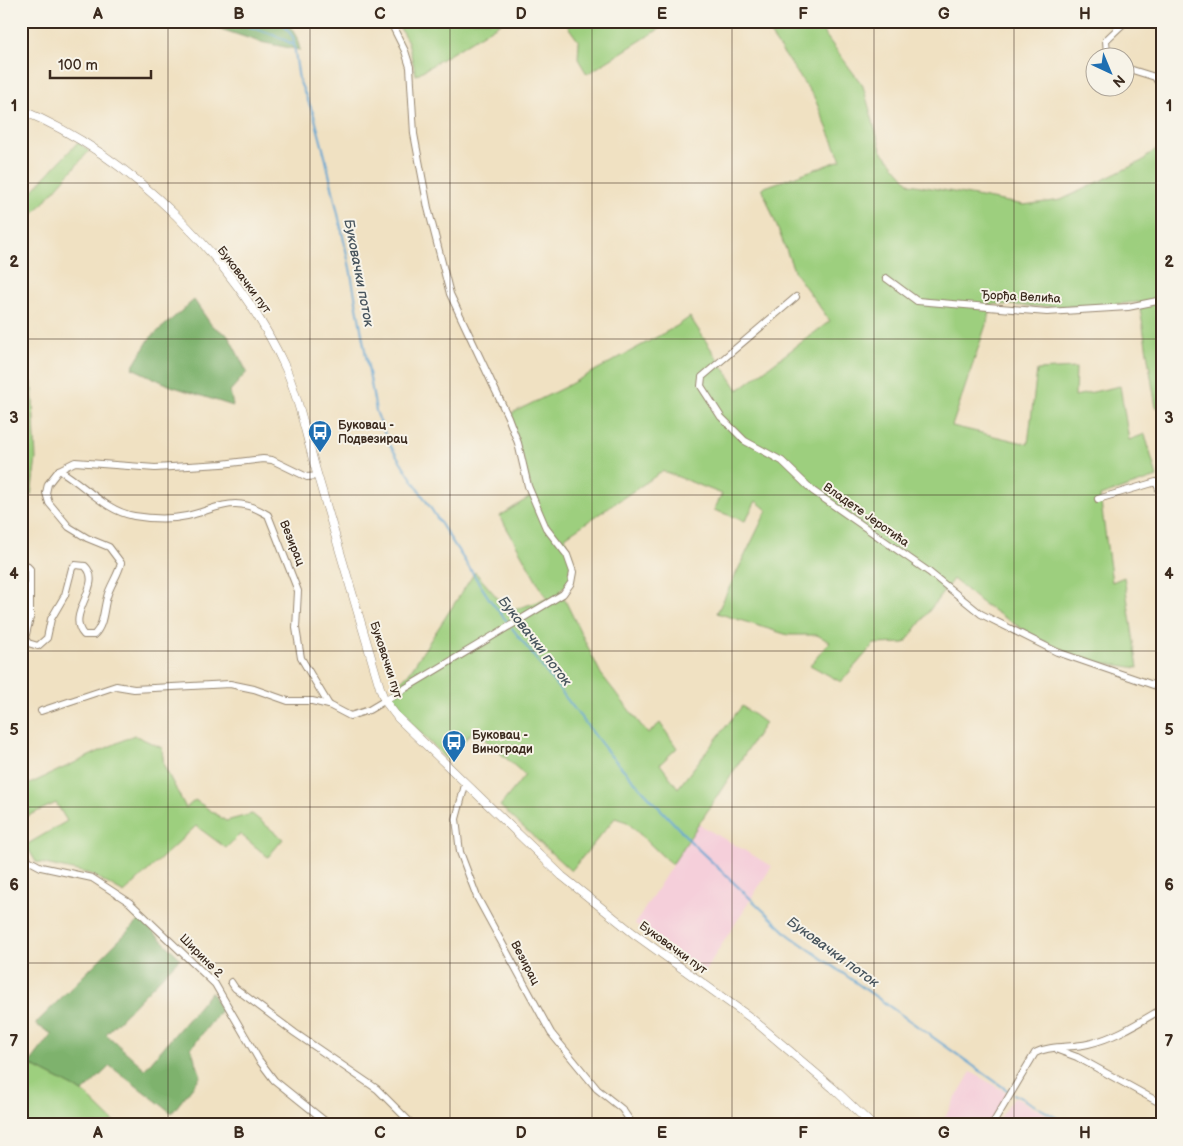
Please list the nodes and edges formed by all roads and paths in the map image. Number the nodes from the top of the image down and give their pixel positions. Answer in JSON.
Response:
{"nodes":[{"id":1,"x":390,"y":21,"type":"edge"},
{"id":2,"x":1126,"y":21,"type":"edge"},
{"id":3,"x":1106,"y":48,"type":"edge"},
{"id":4,"x":1136,"y":71,"type":"edge"},
{"id":5,"x":1162,"y":88,"type":"edge"},
{"id":6,"x":21,"y":110,"type":"edge"},
{"id":7,"x":886,"y":278,"type":"dead end"},
{"id":8,"x":796,"y":297,"type":"dead end"},
{"id":9,"x":1162,"y":300,"type":"edge"},
{"id":10,"x":59,"y":470,"type":"junction"},
{"id":11,"x":318,"y":476,"type":"junction"},
{"id":12,"x":1162,"y":496,"type":"edge"},
{"id":13,"x":1098,"y":499,"type":"dead end"},
{"id":14,"x":21,"y":560,"type":"edge"},
{"id":15,"x":1162,"y":688,"type":"edge"},
{"id":16,"x":385,"y":701,"type":"junction"},
{"id":17,"x":329,"y":705,"type":"junction"},
{"id":18,"x":40,"y":711,"type":"dead end"},
{"id":19,"x":465,"y":785,"type":"junction"},
{"id":20,"x":21,"y":848,"type":"edge"},
{"id":21,"x":231,"y":982,"type":"dead end"},
{"id":22,"x":1162,"y":1009,"type":"edge"},
{"id":23,"x":1054,"y":1049,"type":"junction"},
{"id":24,"x":1162,"y":1104,"type":"edge"},
{"id":25,"x":330,"y":1125,"type":"edge"},
{"id":26,"x":413,"y":1125,"type":"edge"},
{"id":27,"x":633,"y":1125,"type":"edge"},
{"id":28,"x":872,"y":1125,"type":"edge"},
{"id":29,"x":992,"y":1125,"type":"edge"}],
"edges":[{"from":1,"to":16,"type":"street"},
{"from":2,"to":3,"type":"street"},
{"from":4,"to":5,"type":"street"},
{"from":6,"to":11,"type":"street","name":"Буковачки пут"},
{"from":7,"to":9,"type":"street","name":"Ђорђа Велића"},
{"from":8,"to":15,"type":"street","name":"Владете Јеротића"},
{"from":10,"to":11,"type":"street"},
{"from":10,"to":14,"type":"street"},
{"from":10,"to":17,"type":"street","name":"Везирац"},
{"from":11,"to":16,"type":"street","name":"Буковачки пут"},
{"from":12,"to":13,"type":"street"},
{"from":16,"to":17,"type":"street"},
{"from":16,"to":19,"type":"street","name":"Буковачки пут"},
{"from":17,"to":18,"type":"street"},
{"from":19,"to":27,"type":"street","name":"Везирац"},
{"from":19,"to":28,"type":"street","name":"Буковачки пут"},
{"from":20,"to":25,"type":"street","name":"Ширине 2"},
{"from":21,"to":26,"type":"street"},
{"from":22,"to":23,"type":"street"},
{"from":23,"to":24,"type":"street"},
{"from":23,"to":29,"type":"street"}]}
